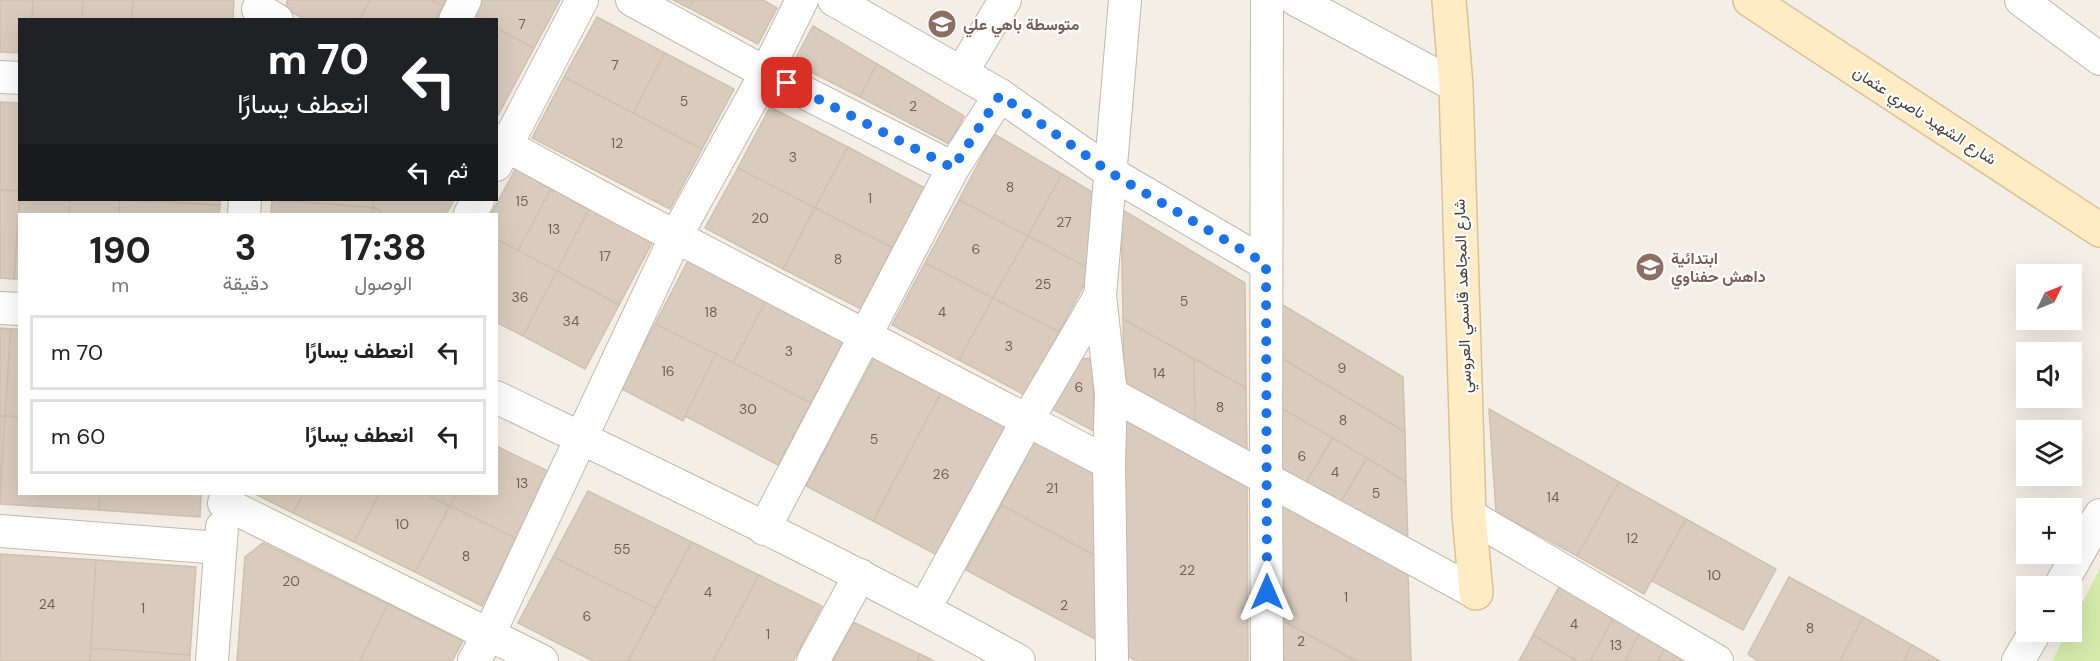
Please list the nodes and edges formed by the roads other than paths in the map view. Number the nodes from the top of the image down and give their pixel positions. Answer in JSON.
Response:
{"nodes":[{"id":1,"x":465,"y":0,"type":"edge"},
{"id":2,"x":582,"y":0,"type":"edge"},
{"id":3,"x":632,"y":0,"type":"edge"},
{"id":4,"x":802,"y":0,"type":"edge"},
{"id":5,"x":834,"y":0,"type":"edge"},
{"id":6,"x":1005,"y":0,"type":"edge"},
{"id":7,"x":1125,"y":0,"type":"edge"},
{"id":8,"x":1267,"y":0,"type":"edge"},
{"id":9,"x":1296,"y":0,"type":"edge"},
{"id":10,"x":1750,"y":0,"type":"edge"},
{"id":11,"x":2030,"y":3,"type":"edge"},
{"id":12,"x":1456,"y":7,"type":"edge"},
{"id":13,"x":455,"y":18,"type":"edge"},
{"id":14,"x":2100,"y":59,"type":"edge"},
{"id":15,"x":962,"y":72,"type":"junction"},
{"id":16,"x":766,"y":73,"type":"junction"},
{"id":17,"x":0,"y":77,"type":"edge"},
{"id":18,"x":18,"y":78,"type":"edge"},
{"id":19,"x":1456,"y":86,"type":"junction"},
{"id":20,"x":1000,"y":95,"type":"junction"},
{"id":21,"x":500,"y":150,"type":"edge"},
{"id":22,"x":953,"y":168,"type":"junction"},
{"id":23,"x":1111,"y":173,"type":"junction"},
{"id":24,"x":2100,"y":230,"type":"edge"},
{"id":25,"x":676,"y":236,"type":"junction"},
{"id":26,"x":1266,"y":264,"type":"junction"},
{"id":27,"x":1101,"y":296,"type":"junction"},
{"id":28,"x":0,"y":308,"type":"edge"},
{"id":29,"x":18,"y":309,"type":"edge"},
{"id":30,"x":866,"y":336,"type":"junction"},
{"id":31,"x":1111,"y":394,"type":"junction"},
{"id":32,"x":498,"y":398,"type":"edge"},
{"id":33,"x":1028,"y":419,"type":"junction"},
{"id":34,"x":581,"y":438,"type":"junction"},
{"id":35,"x":1109,"y":463,"type":"junction"},
{"id":36,"x":1266,"y":478,"type":"junction"},
{"id":37,"x":225,"y":498,"type":"edge"},
{"id":38,"x":1469,"y":514,"type":"junction"},
{"id":39,"x":2100,"y":515,"type":"edge"},
{"id":40,"x":764,"y":529,"type":"junction"},
{"id":41,"x":0,"y":531,"type":"edge"},
{"id":42,"x":220,"y":548,"type":"junction"},
{"id":43,"x":860,"y":575,"type":"junction"},
{"id":44,"x":2066,"y":576,"type":"edge"},
{"id":45,"x":1476,"y":593,"type":"joint"},
{"id":46,"x":925,"y":608,"type":"junction"},
{"id":47,"x":489,"y":634,"type":"junction"},
{"id":48,"x":2029,"y":642,"type":"edge"},
{"id":49,"x":212,"y":661,"type":"edge"},
{"id":50,"x":474,"y":661,"type":"edge"},
{"id":51,"x":542,"y":661,"type":"edge"},
{"id":52,"x":813,"y":661,"type":"edge"},
{"id":53,"x":1019,"y":661,"type":"edge"},
{"id":54,"x":1112,"y":661,"type":"edge"},
{"id":55,"x":1267,"y":661,"type":"edge"},
{"id":56,"x":1717,"y":661,"type":"edge"},
{"id":57,"x":2018,"y":661,"type":"edge"}],
"edges":[{"from":1,"to":13,"type":"street"},
{"from":2,"to":21,"type":"street"},
{"from":3,"to":16,"type":"street"},
{"from":4,"to":16,"type":"street"},
{"from":5,"to":15,"type":"street"},
{"from":6,"to":15,"type":"street"},
{"from":7,"to":23,"type":"street"},
{"from":8,"to":26,"type":"street"},
{"from":9,"to":19,"type":"street"},
{"from":10,"to":24,"type":"street","name":"شارع الشهيد ناصري عثمان"},
{"from":11,"to":14,"type":"street"},
{"from":12,"to":19,"type":"street","name":"شارع المجاهد قاسمي العروسي"},
{"from":15,"to":20,"type":"street"},
{"from":16,"to":22,"type":"street"},
{"from":16,"to":25,"type":"street"},
{"from":17,"to":18,"type":"street"},
{"from":19,"to":38,"type":"street","name":"شارع المجاهد قاسمي العروسي"},
{"from":20,"to":22,"type":"street"},
{"from":20,"to":23,"type":"street"},
{"from":21,"to":25,"type":"street"},
{"from":22,"to":30,"type":"street"},
{"from":23,"to":26,"type":"street"},
{"from":23,"to":27,"type":"street"},
{"from":25,"to":30,"type":"street"},
{"from":25,"to":34,"type":"street"},
{"from":26,"to":36,"type":"street"},
{"from":27,"to":31,"type":"street"},
{"from":27,"to":33,"type":"street"},
{"from":28,"to":29,"type":"street"},
{"from":30,"to":33,"type":"street"},
{"from":30,"to":40,"type":"street"},
{"from":31,"to":35,"type":"street"},
{"from":31,"to":36,"type":"street"},
{"from":32,"to":34,"type":"street"},
{"from":33,"to":35,"type":"street"},
{"from":33,"to":46,"type":"street"},
{"from":34,"to":40,"type":"street"},
{"from":34,"to":47,"type":"street"},
{"from":35,"to":54,"type":"street"},
{"from":36,"to":45,"type":"street"},
{"from":36,"to":55,"type":"street"},
{"from":37,"to":42,"type":"street"},
{"from":37,"to":47,"type":"street"},
{"from":38,"to":45,"type":"street","name":"شارع المجاهد قاسمي العروسي"},
{"from":38,"to":56,"type":"street"},
{"from":39,"to":44,"type":"street"},
{"from":40,"to":43,"type":"street"},
{"from":41,"to":42,"type":"street"},
{"from":42,"to":49,"type":"street"},
{"from":43,"to":46,"type":"street"},
{"from":43,"to":52,"type":"street"},
{"from":46,"to":53,"type":"street"},
{"from":47,"to":50,"type":"street"},
{"from":47,"to":51,"type":"street"},
{"from":48,"to":57,"type":"street"}]}
